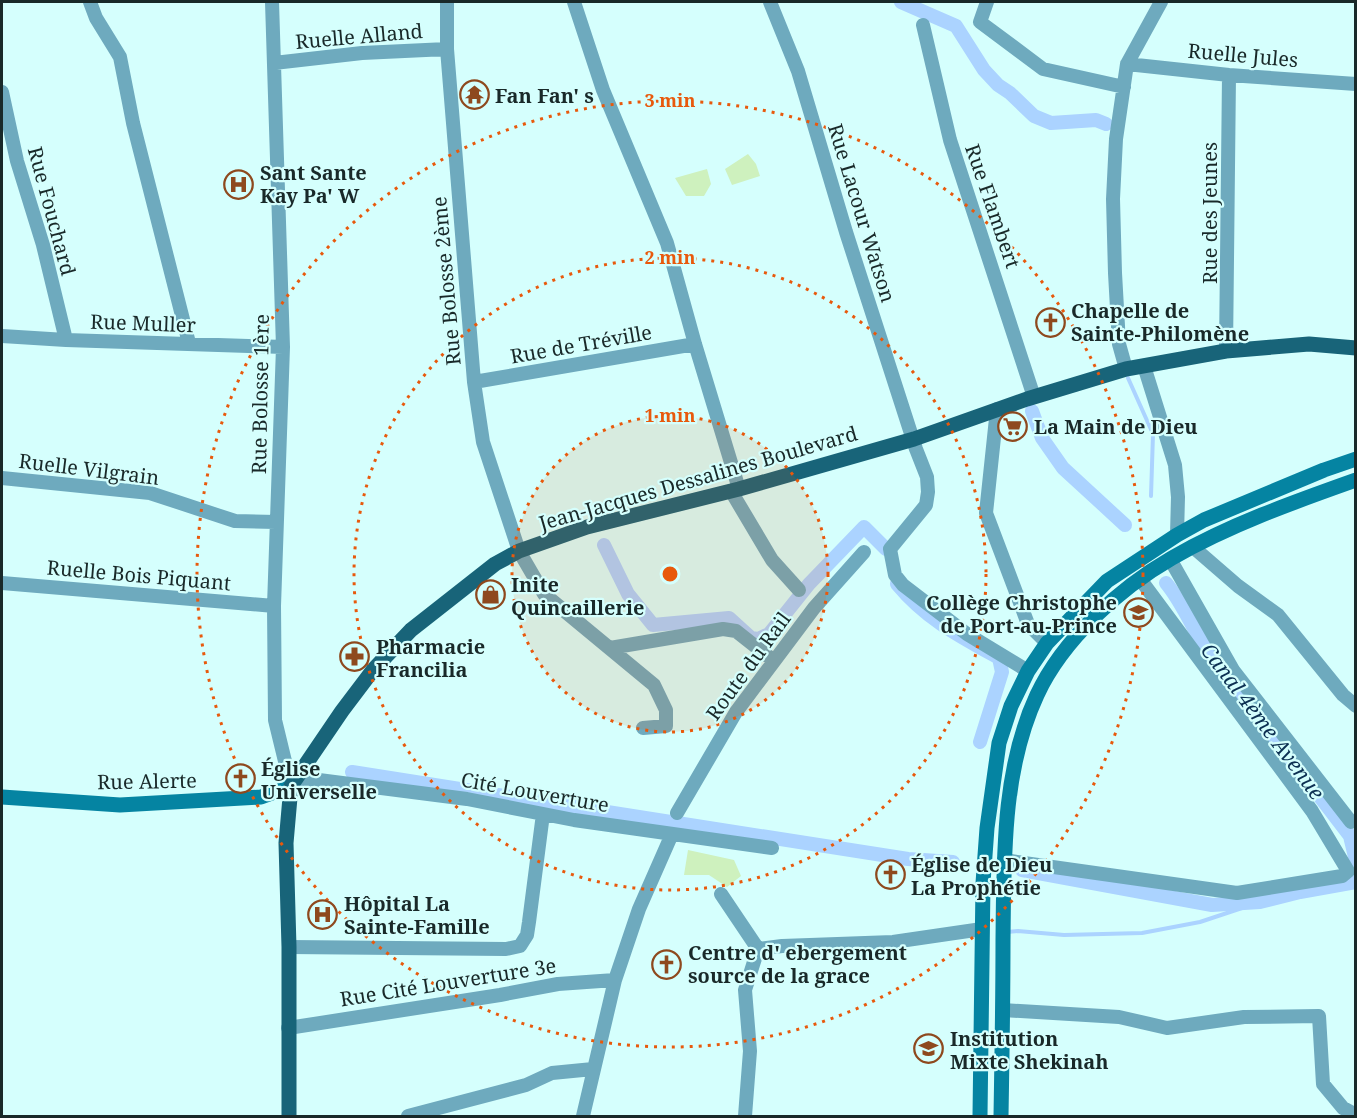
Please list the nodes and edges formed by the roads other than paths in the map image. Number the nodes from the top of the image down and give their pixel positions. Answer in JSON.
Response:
{"nodes":[{"id":1,"x":90,"y":2,"type":"edge"},
{"id":2,"x":272,"y":2,"type":"edge"},
{"id":3,"x":447,"y":2,"type":"edge"},
{"id":4,"x":574,"y":2,"type":"edge"},
{"id":5,"x":770,"y":2,"type":"edge"},
{"id":6,"x":987,"y":2,"type":"edge"},
{"id":7,"x":1161,"y":2,"type":"edge"},
{"id":8,"x":923,"y":25,"type":"dead end"},
{"id":9,"x":447,"y":49,"type":"junction"},
{"id":10,"x":274,"y":63,"type":"junction"},
{"id":11,"x":1127,"y":64,"type":"junction"},
{"id":12,"x":1229,"y":75,"type":"junction"},
{"id":13,"x":1356,"y":84,"type":"edge"},
{"id":14,"x":1124,"y":87,"type":"junction"},
{"id":15,"x":2,"y":92,"type":"edge"},
{"id":16,"x":2,"y":158,"type":"edge"},
{"id":17,"x":17,"y":161,"type":"junction"},
{"id":18,"x":2,"y":336,"type":"edge"},
{"id":19,"x":66,"y":340,"type":"junction"},
{"id":20,"x":189,"y":343,"type":"junction"},
{"id":21,"x":695,"y":344,"type":"junction"},
{"id":22,"x":283,"y":347,"type":"junction"},
{"id":23,"x":1356,"y":348,"type":"edge"},
{"id":24,"x":1226,"y":351,"type":"junction"},
{"id":25,"x":1144,"y":366,"type":"junction"},
{"id":26,"x":1126,"y":369,"type":"junction"},
{"id":27,"x":474,"y":382,"type":"junction"},
{"id":28,"x":1034,"y":397,"type":"junction"},
{"id":29,"x":997,"y":409,"type":"junction"},
{"id":30,"x":914,"y":439,"type":"junction"},
{"id":31,"x":1356,"y":459,"type":"edge"},
{"id":32,"x":2,"y":478,"type":"edge"},
{"id":33,"x":1356,"y":480,"type":"edge"},
{"id":34,"x":735,"y":490,"type":"junction"},
{"id":35,"x":276,"y":522,"type":"junction"},
{"id":36,"x":1178,"y":535,"type":"junction"},
{"id":37,"x":1193,"y":546,"type":"junction"},
{"id":38,"x":519,"y":551,"type":"junction"},
{"id":39,"x":864,"y":552,"type":"dead end"},
{"id":40,"x":1170,"y":559,"type":"junction"},
{"id":41,"x":1140,"y":579,"type":"junction"},
{"id":42,"x":2,"y":583,"type":"edge"},
{"id":43,"x":799,"y":590,"type":"dead end"},
{"id":44,"x":274,"y":606,"type":"junction"},
{"id":45,"x":1047,"y":643,"type":"junction"},
{"id":46,"x":610,"y":648,"type":"junction"},
{"id":47,"x":774,"y":661,"type":"junction"},
{"id":48,"x":1028,"y":671,"type":"junction"},
{"id":49,"x":1356,"y":706,"type":"edge"},
{"id":50,"x":643,"y":728,"type":"dead end"},
{"id":51,"x":291,"y":786,"type":"junction"},
{"id":52,"x":2,"y":797,"type":"edge"},
{"id":53,"x":677,"y":813,"type":"dead end"},
{"id":54,"x":543,"y":814,"type":"junction"},
{"id":55,"x":1351,"y":822,"type":"dead end"},
{"id":56,"x":672,"y":834,"type":"junction"},
{"id":57,"x":772,"y":848,"type":"dead end"},
{"id":58,"x":1004,"y":860,"type":"junction"},
{"id":59,"x":721,"y":894,"type":"dead end"},
{"id":60,"x":982,"y":929,"type":"junction"},
{"id":61,"x":289,"y":947,"type":"junction"},
{"id":62,"x":758,"y":949,"type":"junction"},
{"id":63,"x":615,"y":980,"type":"junction"},
{"id":64,"x":1003,"y":1010,"type":"junction"},
{"id":65,"x":288,"y":1028,"type":"junction"},
{"id":66,"x":593,"y":1069,"type":"junction"},
{"id":67,"x":1356,"y":1115,"type":"edge"},
{"id":68,"x":289,"y":1116,"type":"edge"},
{"id":69,"x":408,"y":1116,"type":"edge"},
{"id":70,"x":583,"y":1116,"type":"edge"},
{"id":71,"x":745,"y":1116,"type":"edge"},
{"id":72,"x":980,"y":1116,"type":"edge"},
{"id":73,"x":1001,"y":1116,"type":"edge"}],
"edges":[{"from":1,"to":20,"type":"street"},
{"from":2,"to":10,"type":"street","name":"Rue Bolosse 1ère"},
{"from":3,"to":9,"type":"street","name":"Rue Bolosse 2ème"},
{"from":4,"to":21,"type":"street"},
{"from":5,"to":30,"type":"street","name":"Rue Lacour Watson"},
{"from":6,"to":14,"type":"street"},
{"from":7,"to":11,"type":"street"},
{"from":8,"to":28,"type":"street","name":"Rue Flambert"},
{"from":9,"to":10,"type":"street","name":"Ruelle Alland"},
{"from":9,"to":27,"type":"street","name":"Rue Bolosse 2ème"},
{"from":10,"to":22,"type":"street","name":"Rue Bolosse 1ère"},
{"from":11,"to":12,"type":"street","name":"Ruelle Jules"},
{"from":11,"to":14,"type":"street"},
{"from":12,"to":13,"type":"street","name":"Ruelle Jules"},
{"from":12,"to":24,"type":"street","name":"Rue des Jeunes"},
{"from":14,"to":26,"type":"street"},
{"from":15,"to":17,"type":"street","name":"Rue Fouchard"},
{"from":16,"to":17,"type":"street"},
{"from":17,"to":19,"type":"street","name":"Rue Fouchard"},
{"from":18,"to":19,"type":"street","name":"Rue Muller"},
{"from":19,"to":20,"type":"street","name":"Rue Muller"},
{"from":20,"to":22,"type":"street","name":"Rue Muller"},
{"from":21,"to":27,"type":"street","name":"Rue de Tréville"},
{"from":21,"to":34,"type":"street"},
{"from":22,"to":35,"type":"street","name":"Rue Bolosse 1ère"},
{"from":23,"to":24,"type":"main road","name":"Jean-Jacques Dessalines Boulevard"},
{"from":24,"to":25,"type":"main road","name":"Jean-Jacques Dessalines Boulevard"},
{"from":25,"to":26,"type":"main road","name":"Jean-Jacques Dessalines Boulevard"},
{"from":25,"to":36,"type":"street"},
{"from":26,"to":28,"type":"main road","name":"Jean-Jacques Dessalines Boulevard"},
{"from":27,"to":38,"type":"street","name":"Rue Bolosse 2ème"},
{"from":28,"to":29,"type":"main road","name":"Jean-Jacques Dessalines Boulevard"},
{"from":29,"to":30,"type":"main road","name":"Jean-Jacques Dessalines Boulevard"},
{"from":29,"to":45,"type":"street"},
{"from":30,"to":34,"type":"main road","name":"Jean-Jacques Dessalines Boulevard"},
{"from":30,"to":48,"type":"street","name":"Rue Lacour Watson"},
{"from":31,"to":36,"type":"main road"},
{"from":32,"to":35,"type":"street","name":"Ruelle Vilgrain"},
{"from":33,"to":37,"type":"main road"},
{"from":34,"to":38,"type":"main road","name":"Jean-Jacques Dessalines Boulevard"},
{"from":34,"to":43,"type":"street"},
{"from":35,"to":44,"type":"street","name":"Rue Bolosse 1ère"},
{"from":36,"to":45,"type":"main road"},
{"from":37,"to":40,"type":"main road"},
{"from":37,"to":49,"type":"street"},
{"from":38,"to":46,"type":"street","name":"Rue Bolosse 2ème"},
{"from":38,"to":51,"type":"main road","name":"Jean-Jacques Dessalines Boulevard"},
{"from":39,"to":47,"type":"street","name":"Route du Rail"},
{"from":40,"to":41,"type":"main road"},
{"from":40,"to":55,"type":"street"},
{"from":41,"to":58,"type":"main road"},
{"from":41,"to":58,"type":"street"},
{"from":42,"to":44,"type":"street","name":"Ruelle Bois Piquant"},
{"from":44,"to":51,"type":"street","name":"Rue Bolosse 1ère"},
{"from":45,"to":48,"type":"main road"},
{"from":46,"to":47,"type":"street"},
{"from":46,"to":50,"type":"street","name":"Rue Bolosse 2ème"},
{"from":47,"to":53,"type":"street","name":"Route du Rail"},
{"from":48,"to":60,"type":"main road"},
{"from":51,"to":52,"type":"main road","name":"Rue Alerte"},
{"from":51,"to":54,"type":"street","name":"Cité Louverture"},
{"from":51,"to":61,"type":"main road","name":"Jean-Jacques Dessalines Boulevard"},
{"from":54,"to":56,"type":"street","name":"Cité Louverture"},
{"from":54,"to":61,"type":"street"},
{"from":56,"to":57,"type":"street","name":"Cité Louverture"},
{"from":56,"to":63,"type":"street"},
{"from":58,"to":64,"type":"main road"},
{"from":59,"to":62,"type":"street"},
{"from":60,"to":62,"type":"street"},
{"from":60,"to":72,"type":"main road"},
{"from":61,"to":65,"type":"main road","name":"Jean-Jacques Dessalines Boulevard"},
{"from":62,"to":71,"type":"street"},
{"from":63,"to":65,"type":"street","name":"Rue Cité Louverture 3e"},
{"from":63,"to":66,"type":"street"},
{"from":64,"to":67,"type":"street"},
{"from":64,"to":73,"type":"main road"},
{"from":65,"to":68,"type":"main road","name":"Jean-Jacques Dessalines Boulevard"},
{"from":66,"to":69,"type":"street"},
{"from":66,"to":70,"type":"street"}]}
